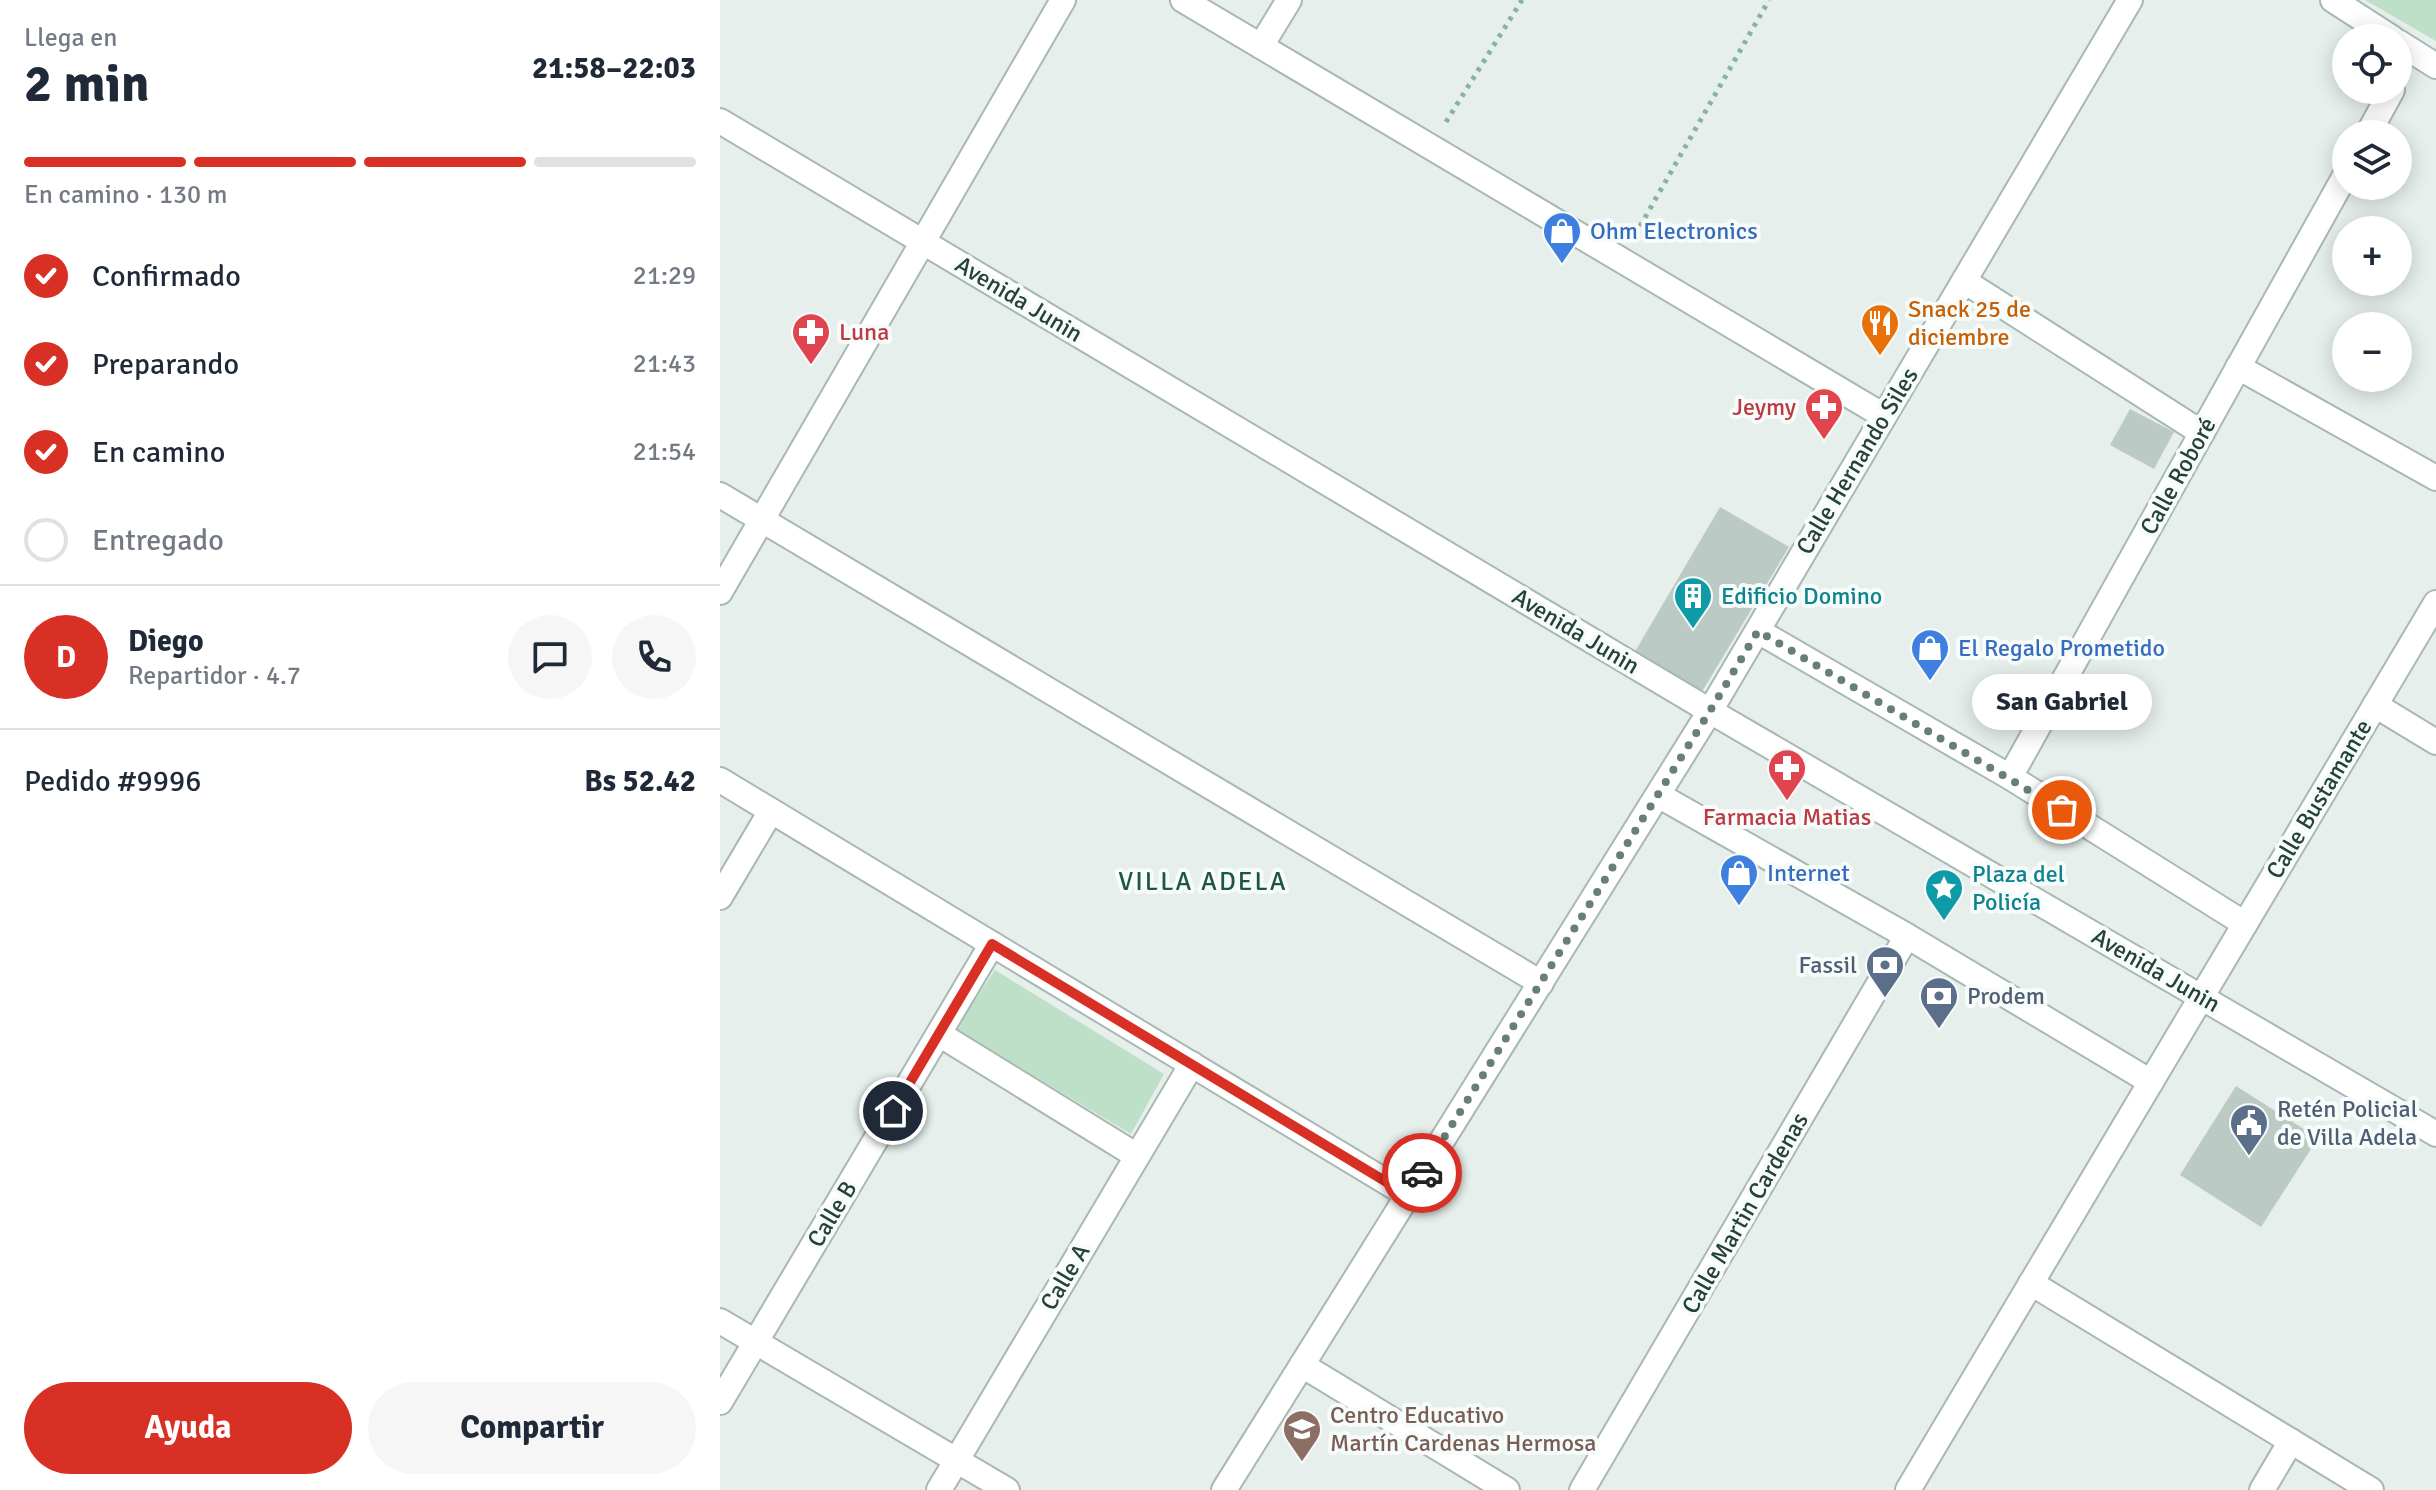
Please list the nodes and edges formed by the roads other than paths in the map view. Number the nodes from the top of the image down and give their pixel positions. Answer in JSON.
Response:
{"nodes":[{"id":1,"x":1063,"y":0,"type":"edge"},
{"id":2,"x":1183,"y":0,"type":"edge"},
{"id":3,"x":1289,"y":0,"type":"edge"},
{"id":4,"x":2130,"y":0,"type":"edge"},
{"id":5,"x":2333,"y":0,"type":"edge"},
{"id":6,"x":2370,"y":24,"type":"edge"},
{"id":7,"x":1261,"y":46,"type":"junction"},
{"id":8,"x":2412,"y":51,"type":"edge"},
{"id":9,"x":2436,"y":66,"type":"edge"},
{"id":10,"x":720,"y":121,"type":"edge"},
{"id":11,"x":2332,"y":199,"type":"edge"},
{"id":12,"x":922,"y":241,"type":"junction"},
{"id":13,"x":1964,"y":281,"type":"junction"},
{"id":14,"x":2238,"y":367,"type":"junction"},
{"id":15,"x":1884,"y":416,"type":"junction"},
{"id":16,"x":2202,"y":433,"type":"junction"},
{"id":17,"x":2436,"y":478,"type":"edge"},
{"id":18,"x":720,"y":495,"type":"edge"},
{"id":19,"x":763,"y":520,"type":"junction"},
{"id":20,"x":720,"y":592,"type":"edge"},
{"id":21,"x":2436,"y":603,"type":"edge"},
{"id":22,"x":1758,"y":631,"type":"junction"},
{"id":23,"x":2375,"y":705,"type":"junction"},
{"id":24,"x":1710,"y":711,"type":"junction"},
{"id":25,"x":2436,"y":742,"type":"edge"},
{"id":26,"x":2010,"y":777,"type":"junction"},
{"id":27,"x":720,"y":780,"type":"edge"},
{"id":28,"x":1658,"y":795,"type":"junction"},
{"id":29,"x":771,"y":811,"type":"junction"},
{"id":30,"x":720,"y":897,"type":"edge"},
{"id":31,"x":2245,"y":924,"type":"junction"},
{"id":32,"x":1907,"y":936,"type":"junction"},
{"id":33,"x":992,"y":944,"type":"junction"},
{"id":34,"x":1541,"y":983,"type":"junction"},
{"id":35,"x":2202,"y":996,"type":"junction"},
{"id":36,"x":939,"y":1034,"type":"junction"},
{"id":37,"x":1192,"y":1064,"type":"junction"},
{"id":38,"x":2151,"y":1082,"type":"junction"},
{"id":39,"x":2436,"y":1134,"type":"edge"},
{"id":40,"x":1137,"y":1156,"type":"junction"},
{"id":41,"x":1408,"y":1195,"type":"junction"},
{"id":42,"x":2031,"y":1283,"type":"junction"},
{"id":43,"x":720,"y":1321,"type":"edge"},
{"id":44,"x":756,"y":1342,"type":"junction"},
{"id":45,"x":1302,"y":1365,"type":"junction"},
{"id":46,"x":720,"y":1402,"type":"edge"},
{"id":47,"x":2291,"y":1441,"type":"junction"},
{"id":48,"x":955,"y":1460,"type":"junction"},
{"id":49,"x":939,"y":1490,"type":"edge"},
{"id":50,"x":1007,"y":1490,"type":"edge"},
{"id":51,"x":1224,"y":1490,"type":"edge"},
{"id":52,"x":1507,"y":1490,"type":"edge"},
{"id":53,"x":1582,"y":1490,"type":"edge"},
{"id":54,"x":1908,"y":1490,"type":"edge"},
{"id":55,"x":2262,"y":1490,"type":"edge"},
{"id":56,"x":2371,"y":1490,"type":"edge"}],
"edges":[{"from":1,"to":12,"type":"street"},
{"from":2,"to":7,"type":"street"},
{"from":3,"to":7,"type":"street"},
{"from":4,"to":13,"type":"street","name":"Calle Hernando Siles"},
{"from":5,"to":6,"type":"street"},
{"from":7,"to":15,"type":"street"},
{"from":8,"to":9,"type":"street"},
{"from":10,"to":12,"type":"street","name":"Avenida Junin"},
{"from":11,"to":14,"type":"street","name":"Calle Roboré"},
{"from":12,"to":19,"type":"street"},
{"from":12,"to":24,"type":"street","name":"Avenida Junin"},
{"from":13,"to":15,"type":"street","name":"Calle Hernando Siles"},
{"from":13,"to":16,"type":"street"},
{"from":14,"to":16,"type":"street","name":"Calle Roboré"},
{"from":14,"to":17,"type":"street"},
{"from":15,"to":22,"type":"street","name":"Calle Hernando Siles"},
{"from":16,"to":26,"type":"street","name":"Calle Roboré"},
{"from":18,"to":19,"type":"street"},
{"from":19,"to":20,"type":"street"},
{"from":19,"to":34,"type":"street"},
{"from":21,"to":23,"type":"street","name":"Calle Bustamante"},
{"from":22,"to":24,"type":"street","name":"Calle Hernando Siles"},
{"from":22,"to":26,"type":"street"},
{"from":23,"to":25,"type":"street"},
{"from":23,"to":31,"type":"street","name":"Calle Bustamante"},
{"from":24,"to":28,"type":"street","name":"Calle Hernando Siles"},
{"from":24,"to":35,"type":"street","name":"Avenida Junin"},
{"from":26,"to":31,"type":"street"},
{"from":27,"to":29,"type":"street"},
{"from":28,"to":32,"type":"street"},
{"from":28,"to":34,"type":"street","name":"Calle Hernando Siles"},
{"from":29,"to":30,"type":"street"},
{"from":29,"to":33,"type":"street"},
{"from":31,"to":35,"type":"street","name":"Calle Bustamante"},
{"from":32,"to":38,"type":"street"},
{"from":32,"to":53,"type":"street","name":"Calle Martin Cardenas"},
{"from":33,"to":36,"type":"street","name":"Calle B"},
{"from":33,"to":37,"type":"street"},
{"from":34,"to":41,"type":"street","name":"Calle Hernando Siles"},
{"from":35,"to":38,"type":"street","name":"Calle Bustamante"},
{"from":35,"to":39,"type":"street","name":"Avenida Junin"},
{"from":36,"to":40,"type":"street"},
{"from":36,"to":44,"type":"street","name":"Calle B"},
{"from":37,"to":40,"type":"street","name":"Calle A"},
{"from":37,"to":41,"type":"street"},
{"from":38,"to":42,"type":"street","name":"Calle Bustamante"},
{"from":40,"to":48,"type":"street","name":"Calle A"},
{"from":41,"to":45,"type":"street","name":"Calle Hernando Siles"},
{"from":42,"to":47,"type":"street"},
{"from":42,"to":54,"type":"street","name":"Calle Bustamante"},
{"from":43,"to":44,"type":"street"},
{"from":44,"to":46,"type":"street","name":"Calle B"},
{"from":44,"to":48,"type":"street"},
{"from":45,"to":51,"type":"street","name":"Calle Hernando Siles"},
{"from":45,"to":52,"type":"street"},
{"from":47,"to":55,"type":"street"},
{"from":47,"to":56,"type":"street"},
{"from":48,"to":49,"type":"street","name":"Calle A"},
{"from":48,"to":50,"type":"street"}]}
